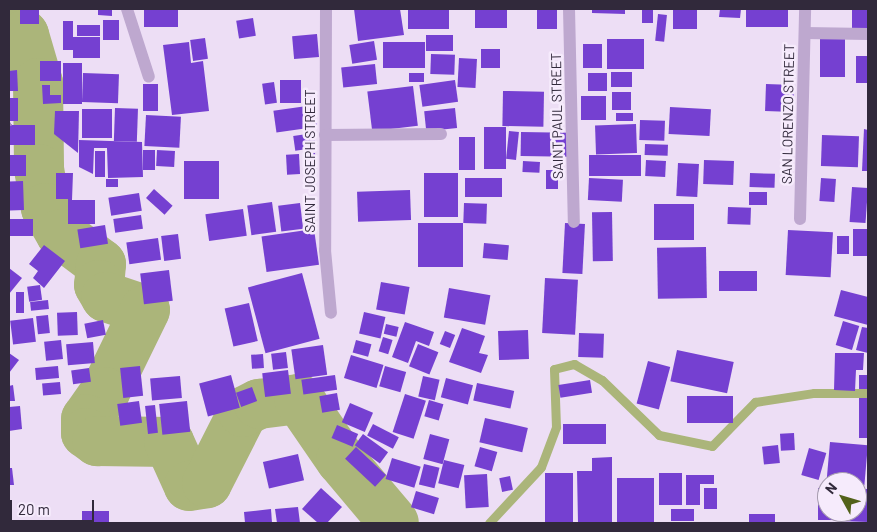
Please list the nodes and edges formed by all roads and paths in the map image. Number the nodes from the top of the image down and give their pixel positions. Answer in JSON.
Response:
{"nodes":[{"id":1,"x":127,"y":9,"type":"edge"},
{"id":2,"x":326,"y":9,"type":"edge"},
{"id":3,"x":569,"y":9,"type":"edge"},
{"id":4,"x":806,"y":9,"type":"edge"},
{"id":5,"x":805,"y":33,"type":"junction"},
{"id":6,"x":868,"y":34,"type":"edge"},
{"id":7,"x":149,"y":77,"type":"dead end"},
{"id":8,"x":9,"y":124,"type":"edge"},
{"id":9,"x":14,"y":124,"type":"dead end"},
{"id":10,"x":442,"y":134,"type":"dead end"},
{"id":11,"x":325,"y":135,"type":"junction"},
{"id":12,"x":800,"y":219,"type":"dead end"},
{"id":13,"x":574,"y":222,"type":"dead end"},
{"id":14,"x":331,"y":314,"type":"dead end"}],
"edges":[{"from":1,"to":7,"type":"street"},
{"from":2,"to":11,"type":"street","name":"SAINT JOSEPH STREET"},
{"from":3,"to":13,"type":"street","name":"SAINT PAUL STREET"},
{"from":4,"to":5,"type":"street","name":"SAN LORENZO STREET"},
{"from":5,"to":6,"type":"street"},
{"from":5,"to":12,"type":"street","name":"SAN LORENZO STREET"},
{"from":8,"to":9,"type":"path"},
{"from":10,"to":11,"type":"street"},
{"from":11,"to":14,"type":"street","name":"SAINT JOSEPH STREET"}]}
